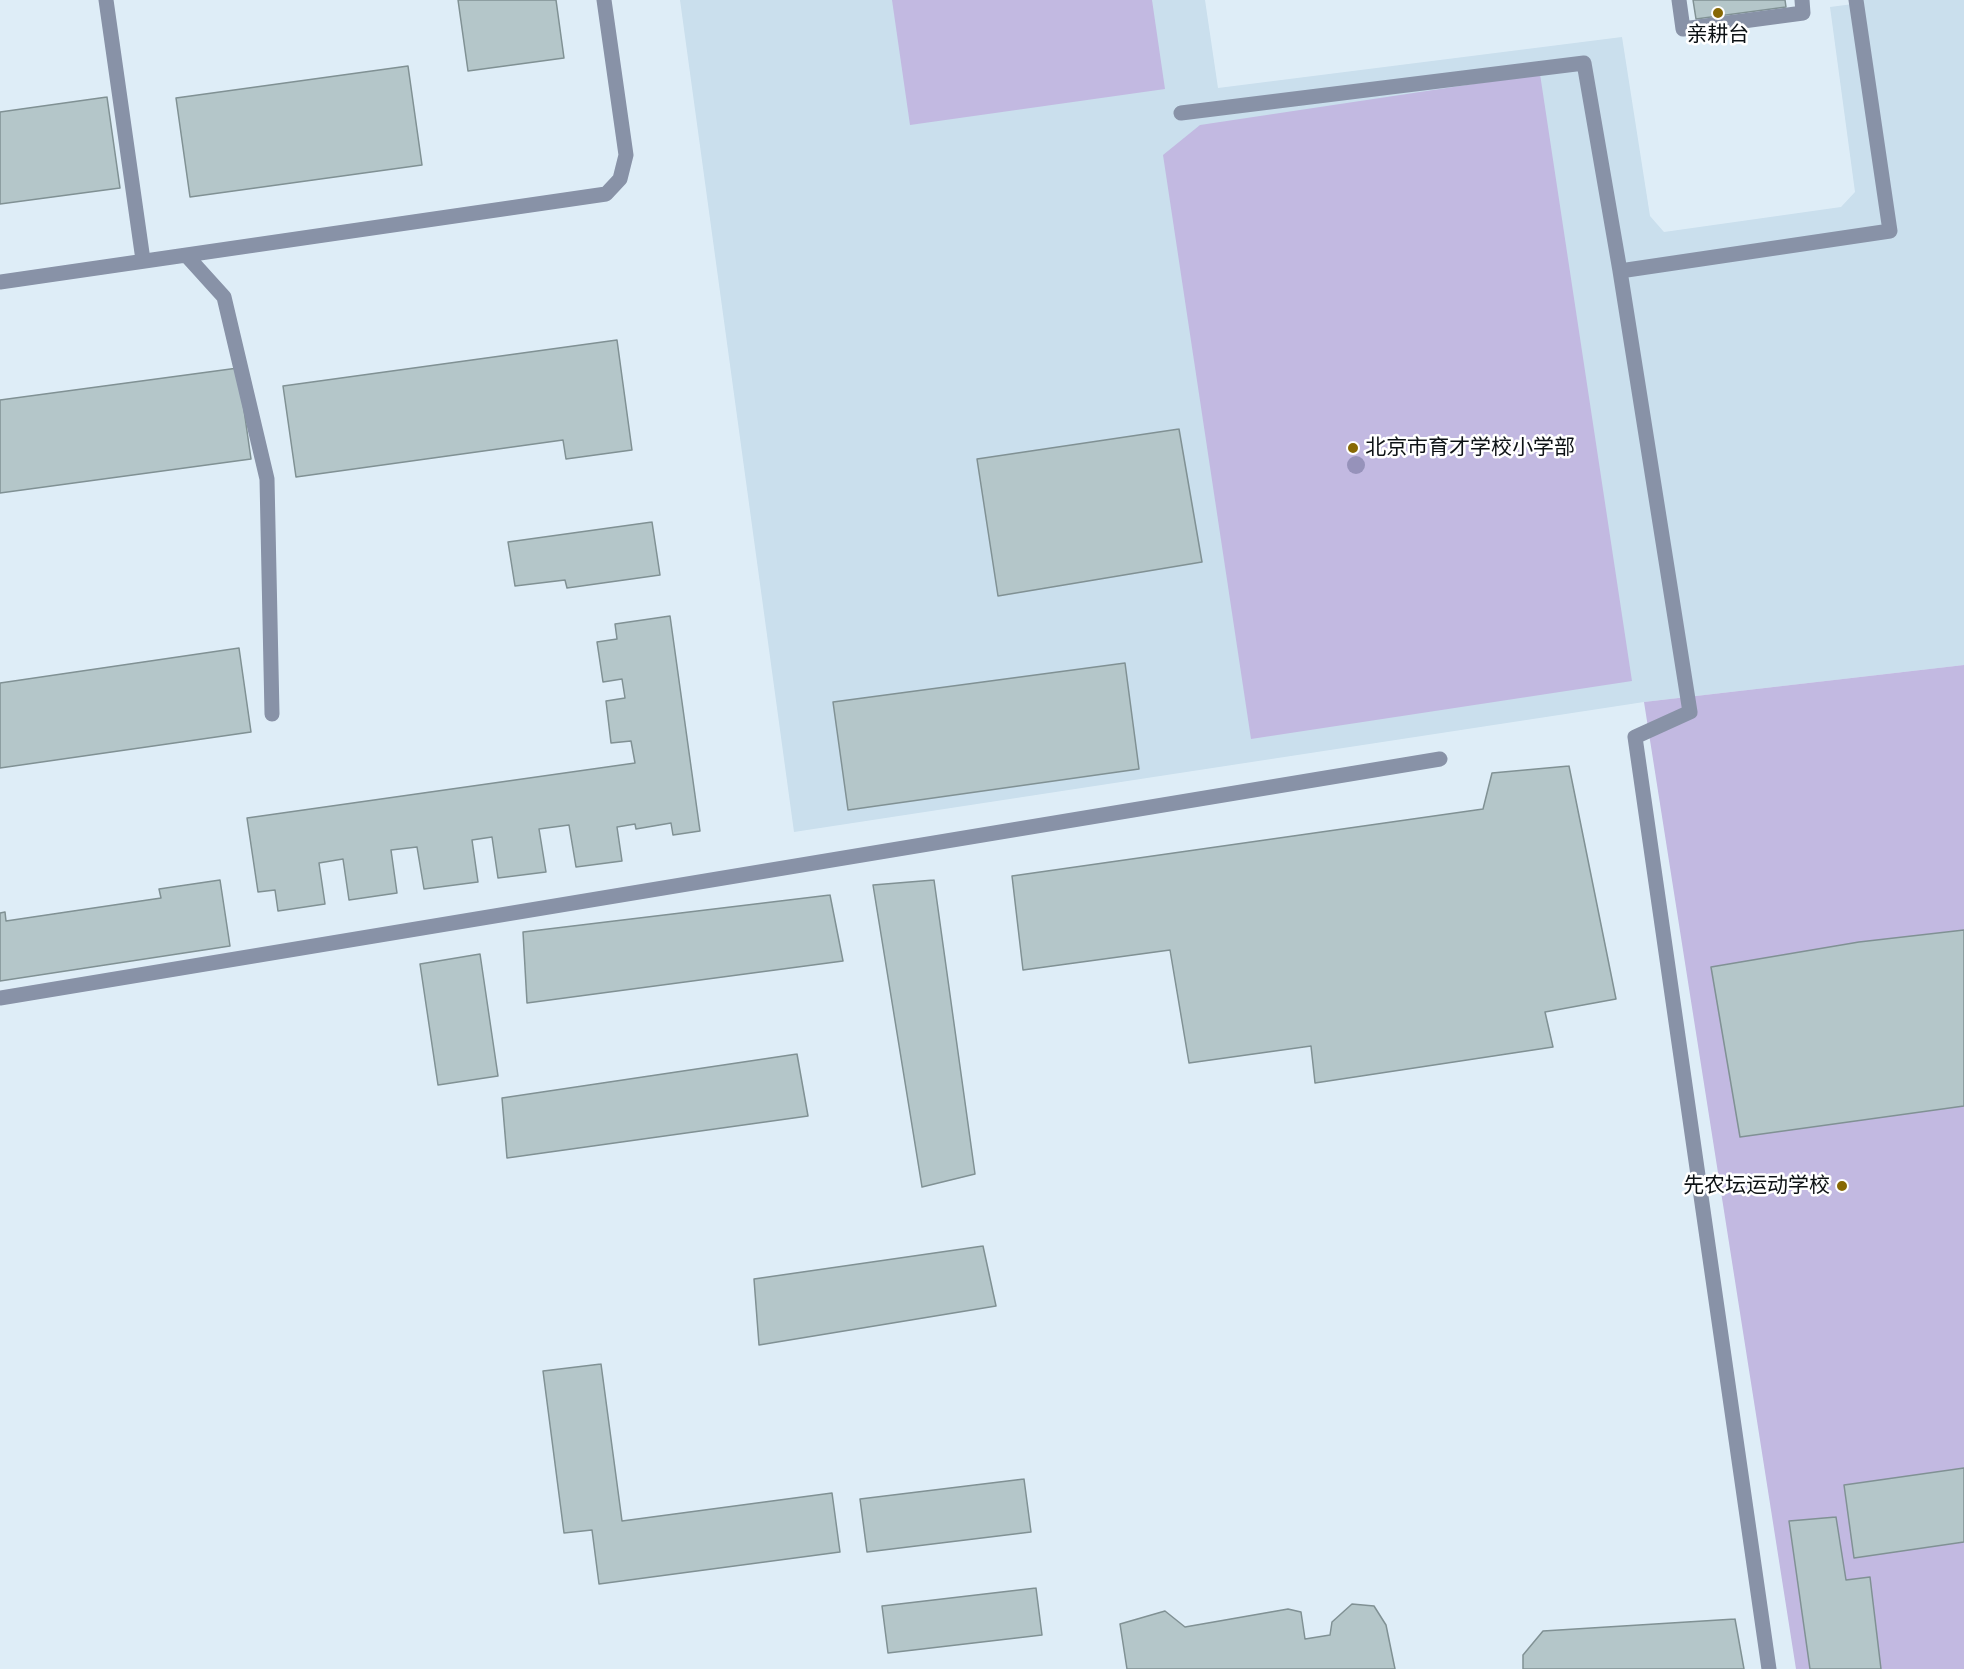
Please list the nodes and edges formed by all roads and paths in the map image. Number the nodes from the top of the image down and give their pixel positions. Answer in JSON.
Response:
{"nodes":[{"id":1,"x":106,"y":0,"type":"edge"},
{"id":2,"x":604,"y":0,"type":"edge"},
{"id":3,"x":1679,"y":0,"type":"edge"},
{"id":4,"x":1802,"y":0,"type":"edge"},
{"id":5,"x":1856,"y":0,"type":"edge"},
{"id":6,"x":1181,"y":113,"type":"dead end"},
{"id":7,"x":186,"y":255,"type":"junction"},
{"id":8,"x":143,"y":260,"type":"junction"},
{"id":9,"x":1620,"y":271,"type":"junction"},
{"id":10,"x":0,"y":282,"type":"edge"},
{"id":11,"x":272,"y":714,"type":"dead end"},
{"id":12,"x":1440,"y":759,"type":"dead end"},
{"id":13,"x":0,"y":998,"type":"edge"},
{"id":14,"x":1769,"y":1669,"type":"edge"}],
"edges":[{"from":1,"to":8,"type":"street"},
{"from":2,"to":7,"type":"street"},
{"from":3,"to":4,"type":"street"},
{"from":5,"to":9,"type":"street"},
{"from":6,"to":9,"type":"street"},
{"from":7,"to":8,"type":"street"},
{"from":7,"to":11,"type":"street"},
{"from":8,"to":10,"type":"street"},
{"from":9,"to":14,"type":"street"},
{"from":12,"to":13,"type":"street"}]}
